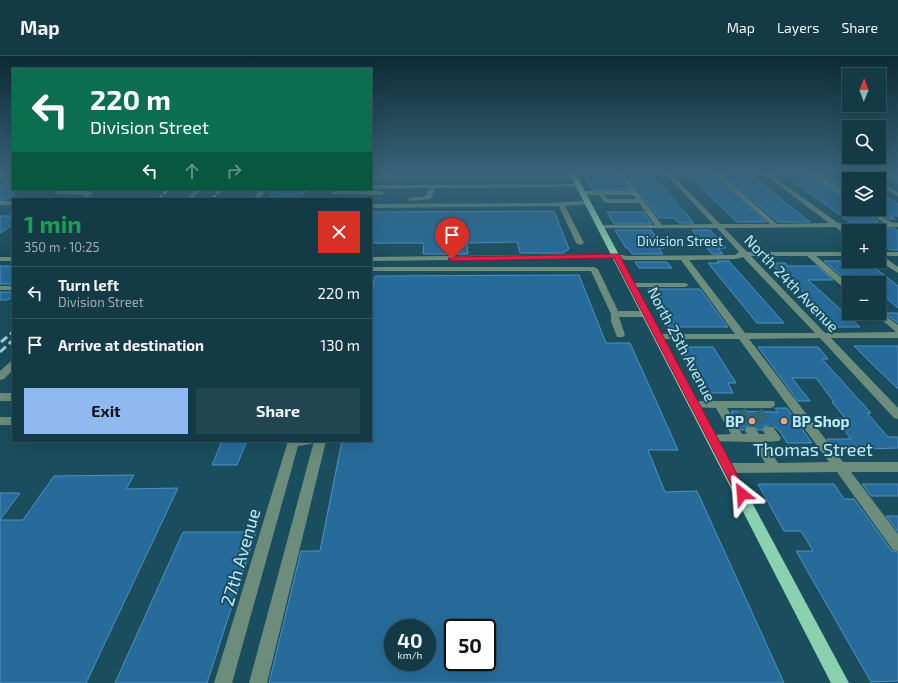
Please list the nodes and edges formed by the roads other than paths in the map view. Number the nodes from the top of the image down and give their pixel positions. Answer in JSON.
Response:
{"nodes":[{"id":1,"x":587,"y":200,"type":"edge"},
{"id":2,"x":605,"y":200,"type":"edge"},
{"id":3,"x":694,"y":200,"type":"edge"},
{"id":4,"x":747,"y":200,"type":"edge"},
{"id":5,"x":803,"y":200,"type":"edge"},
{"id":6,"x":641,"y":201,"type":"joint"},
{"id":7,"x":0,"y":203,"type":"edge"},
{"id":8,"x":12,"y":203,"type":"edge"},
{"id":9,"x":588,"y":203,"type":"junction"},
{"id":10,"x":561,"y":204,"type":"junction"},
{"id":11,"x":372,"y":206,"type":"edge"},
{"id":12,"x":879,"y":216,"type":"edge"},
{"id":13,"x":836,"y":225,"type":"junction"},
{"id":14,"x":895,"y":225,"type":"edge"},
{"id":15,"x":718,"y":226,"type":"junction"},
{"id":16,"x":776,"y":226,"type":"junction"},
{"id":17,"x":601,"y":227,"type":"junction"},
{"id":18,"x":660,"y":227,"type":"junction"},
{"id":19,"x":842,"y":230,"type":"edge"},
{"id":20,"x":580,"y":243,"type":"dead end"},
{"id":21,"x":745,"y":254,"type":"junction"},
{"id":22,"x":809,"y":254,"type":"junction"},
{"id":23,"x":842,"y":254,"type":"edge"},
{"id":24,"x":886,"y":254,"type":"edge"},
{"id":25,"x":898,"y":254,"type":"edge"},
{"id":26,"x":617,"y":256,"type":"junction"},
{"id":27,"x":683,"y":257,"type":"junction"},
{"id":28,"x":512,"y":258,"type":"junction"},
{"id":29,"x":0,"y":259,"type":"edge"},
{"id":30,"x":12,"y":259,"type":"edge"},
{"id":31,"x":372,"y":259,"type":"edge"},
{"id":32,"x":412,"y":259,"type":"junction"},
{"id":33,"x":452,"y":259,"type":"junction"},
{"id":34,"x":886,"y":262,"type":"edge"},
{"id":35,"x":452,"y":268,"type":"junction"},
{"id":36,"x":514,"y":268,"type":"junction"},
{"id":37,"x":372,"y":269,"type":"edge"},
{"id":38,"x":412,"y":269,"type":"junction"},
{"id":39,"x":898,"y":271,"type":"edge"},
{"id":40,"x":842,"y":282,"type":"edge"},
{"id":41,"x":632,"y":285,"type":"junction"},
{"id":42,"x":685,"y":285,"type":"dead end"},
{"id":43,"x":0,"y":288,"type":"edge"},
{"id":44,"x":12,"y":288,"type":"edge"},
{"id":45,"x":615,"y":314,"type":"junction"},
{"id":46,"x":647,"y":314,"type":"junction"},
{"id":47,"x":886,"y":320,"type":"edge"},
{"id":48,"x":898,"y":330,"type":"edge"},
{"id":49,"x":620,"y":335,"type":"dead end"},
{"id":50,"x":898,"y":335,"type":"edge"},
{"id":51,"x":742,"y":336,"type":"junction"},
{"id":52,"x":824,"y":336,"type":"junction"},
{"id":53,"x":659,"y":337,"type":"junction"},
{"id":54,"x":12,"y":365,"type":"edge"},
{"id":55,"x":0,"y":377,"type":"edge"},
{"id":56,"x":0,"y":397,"type":"edge"},
{"id":57,"x":12,"y":397,"type":"edge"},
{"id":58,"x":695,"y":404,"type":"junction"},
{"id":59,"x":719,"y":404,"type":"junction"},
{"id":60,"x":770,"y":404,"type":"dead end"},
{"id":61,"x":898,"y":415,"type":"edge"},
{"id":62,"x":0,"y":421,"type":"edge"},
{"id":63,"x":12,"y":421,"type":"edge"},
{"id":64,"x":769,"y":430,"type":"dead end"},
{"id":65,"x":753,"y":434,"type":"junction"},
{"id":66,"x":713,"y":438,"type":"junction"},
{"id":67,"x":739,"y":438,"type":"junction"},
{"id":68,"x":298,"y":442,"type":"edge"},
{"id":69,"x":320,"y":442,"type":"edge"},
{"id":70,"x":840,"y":467,"type":"junction"},
{"id":71,"x":898,"y":467,"type":"edge"},
{"id":72,"x":728,"y":468,"type":"junction"},
{"id":73,"x":774,"y":468,"type":"junction"},
{"id":74,"x":898,"y":545,"type":"edge"},
{"id":75,"x":223,"y":683,"type":"edge"},
{"id":76,"x":258,"y":683,"type":"edge"},
{"id":77,"x":840,"y":683,"type":"edge"}],
"edges":[{"from":1,"to":9,"type":"main road","name":"North 25th Avenue"},
{"from":2,"to":6,"type":"street"},
{"from":3,"to":15,"type":"street","name":"North 24th Avenue"},
{"from":4,"to":16,"type":"street"},
{"from":5,"to":13,"type":"street"},
{"from":6,"to":18,"type":"street"},
{"from":7,"to":8,"type":"street"},
{"from":9,"to":10,"type":"street"},
{"from":9,"to":17,"type":"main road","name":"North 25th Avenue"},
{"from":10,"to":11,"type":"street"},
{"from":10,"to":20,"type":"street"},
{"from":12,"to":14,"type":"street"},
{"from":13,"to":14,"type":"street"},
{"from":13,"to":16,"type":"street"},
{"from":13,"to":19,"type":"street"},
{"from":15,"to":16,"type":"street"},
{"from":15,"to":18,"type":"street"},
{"from":15,"to":21,"type":"street","name":"North 24th Avenue"},
{"from":17,"to":18,"type":"street"},
{"from":17,"to":26,"type":"main road","name":"North 25th Avenue"},
{"from":21,"to":22,"type":"street","name":"Division Street"},
{"from":21,"to":26,"type":"street","name":"Division Street"},
{"from":21,"to":27,"type":"street","name":"Division Street"},
{"from":21,"to":52,"type":"street","name":"North 24th Avenue"},
{"from":22,"to":23,"type":"street","name":"Division Street"},
{"from":22,"to":40,"type":"street"},
{"from":24,"to":25,"type":"street"},
{"from":26,"to":27,"type":"street","name":"Division Street"},
{"from":26,"to":28,"type":"street","name":"Division Street"},
{"from":26,"to":41,"type":"main road","name":"North 25th Avenue"},
{"from":27,"to":51,"type":"street"},
{"from":28,"to":33,"type":"street","name":"Division Street"},
{"from":28,"to":36,"type":"street"},
{"from":29,"to":30,"type":"street"},
{"from":31,"to":32,"type":"street","name":"Division Street"},
{"from":32,"to":33,"type":"street","name":"Division Street"},
{"from":32,"to":38,"type":"street"},
{"from":33,"to":35,"type":"street"},
{"from":34,"to":39,"type":"street"},
{"from":35,"to":36,"type":"street"},
{"from":35,"to":38,"type":"street"},
{"from":36,"to":45,"type":"street"},
{"from":37,"to":38,"type":"street"},
{"from":41,"to":42,"type":"street"},
{"from":41,"to":46,"type":"main road","name":"North 25th Avenue"},
{"from":43,"to":44,"type":"street"},
{"from":45,"to":46,"type":"street"},
{"from":45,"to":49,"type":"street"},
{"from":46,"to":53,"type":"main road","name":"North 25th Avenue"},
{"from":47,"to":48,"type":"street"},
{"from":50,"to":52,"type":"street"},
{"from":51,"to":52,"type":"street"},
{"from":51,"to":53,"type":"street"},
{"from":51,"to":70,"type":"street"},
{"from":52,"to":61,"type":"street","name":"North 24th Avenue"},
{"from":53,"to":58,"type":"main road","name":"North 25th Avenue"},
{"from":54,"to":55,"type":"street"},
{"from":56,"to":57,"type":"street"},
{"from":58,"to":59,"type":"street"},
{"from":58,"to":66,"type":"main road","name":"North 25th Avenue"},
{"from":59,"to":60,"type":"street"},
{"from":59,"to":67,"type":"street"},
{"from":62,"to":63,"type":"street"},
{"from":64,"to":65,"type":"street"},
{"from":65,"to":67,"type":"street"},
{"from":65,"to":73,"type":"street"},
{"from":66,"to":67,"type":"street"},
{"from":66,"to":72,"type":"main road","name":"North 25th Avenue"},
{"from":68,"to":75,"type":"street","name":"27th Avenue"},
{"from":69,"to":76,"type":"street"},
{"from":70,"to":71,"type":"street","name":"Thomas Street"},
{"from":70,"to":73,"type":"street","name":"Thomas Street"},
{"from":70,"to":74,"type":"street"},
{"from":72,"to":73,"type":"street","name":"Thomas Street"},
{"from":72,"to":77,"type":"main road","name":"North 25th Avenue"}]}
